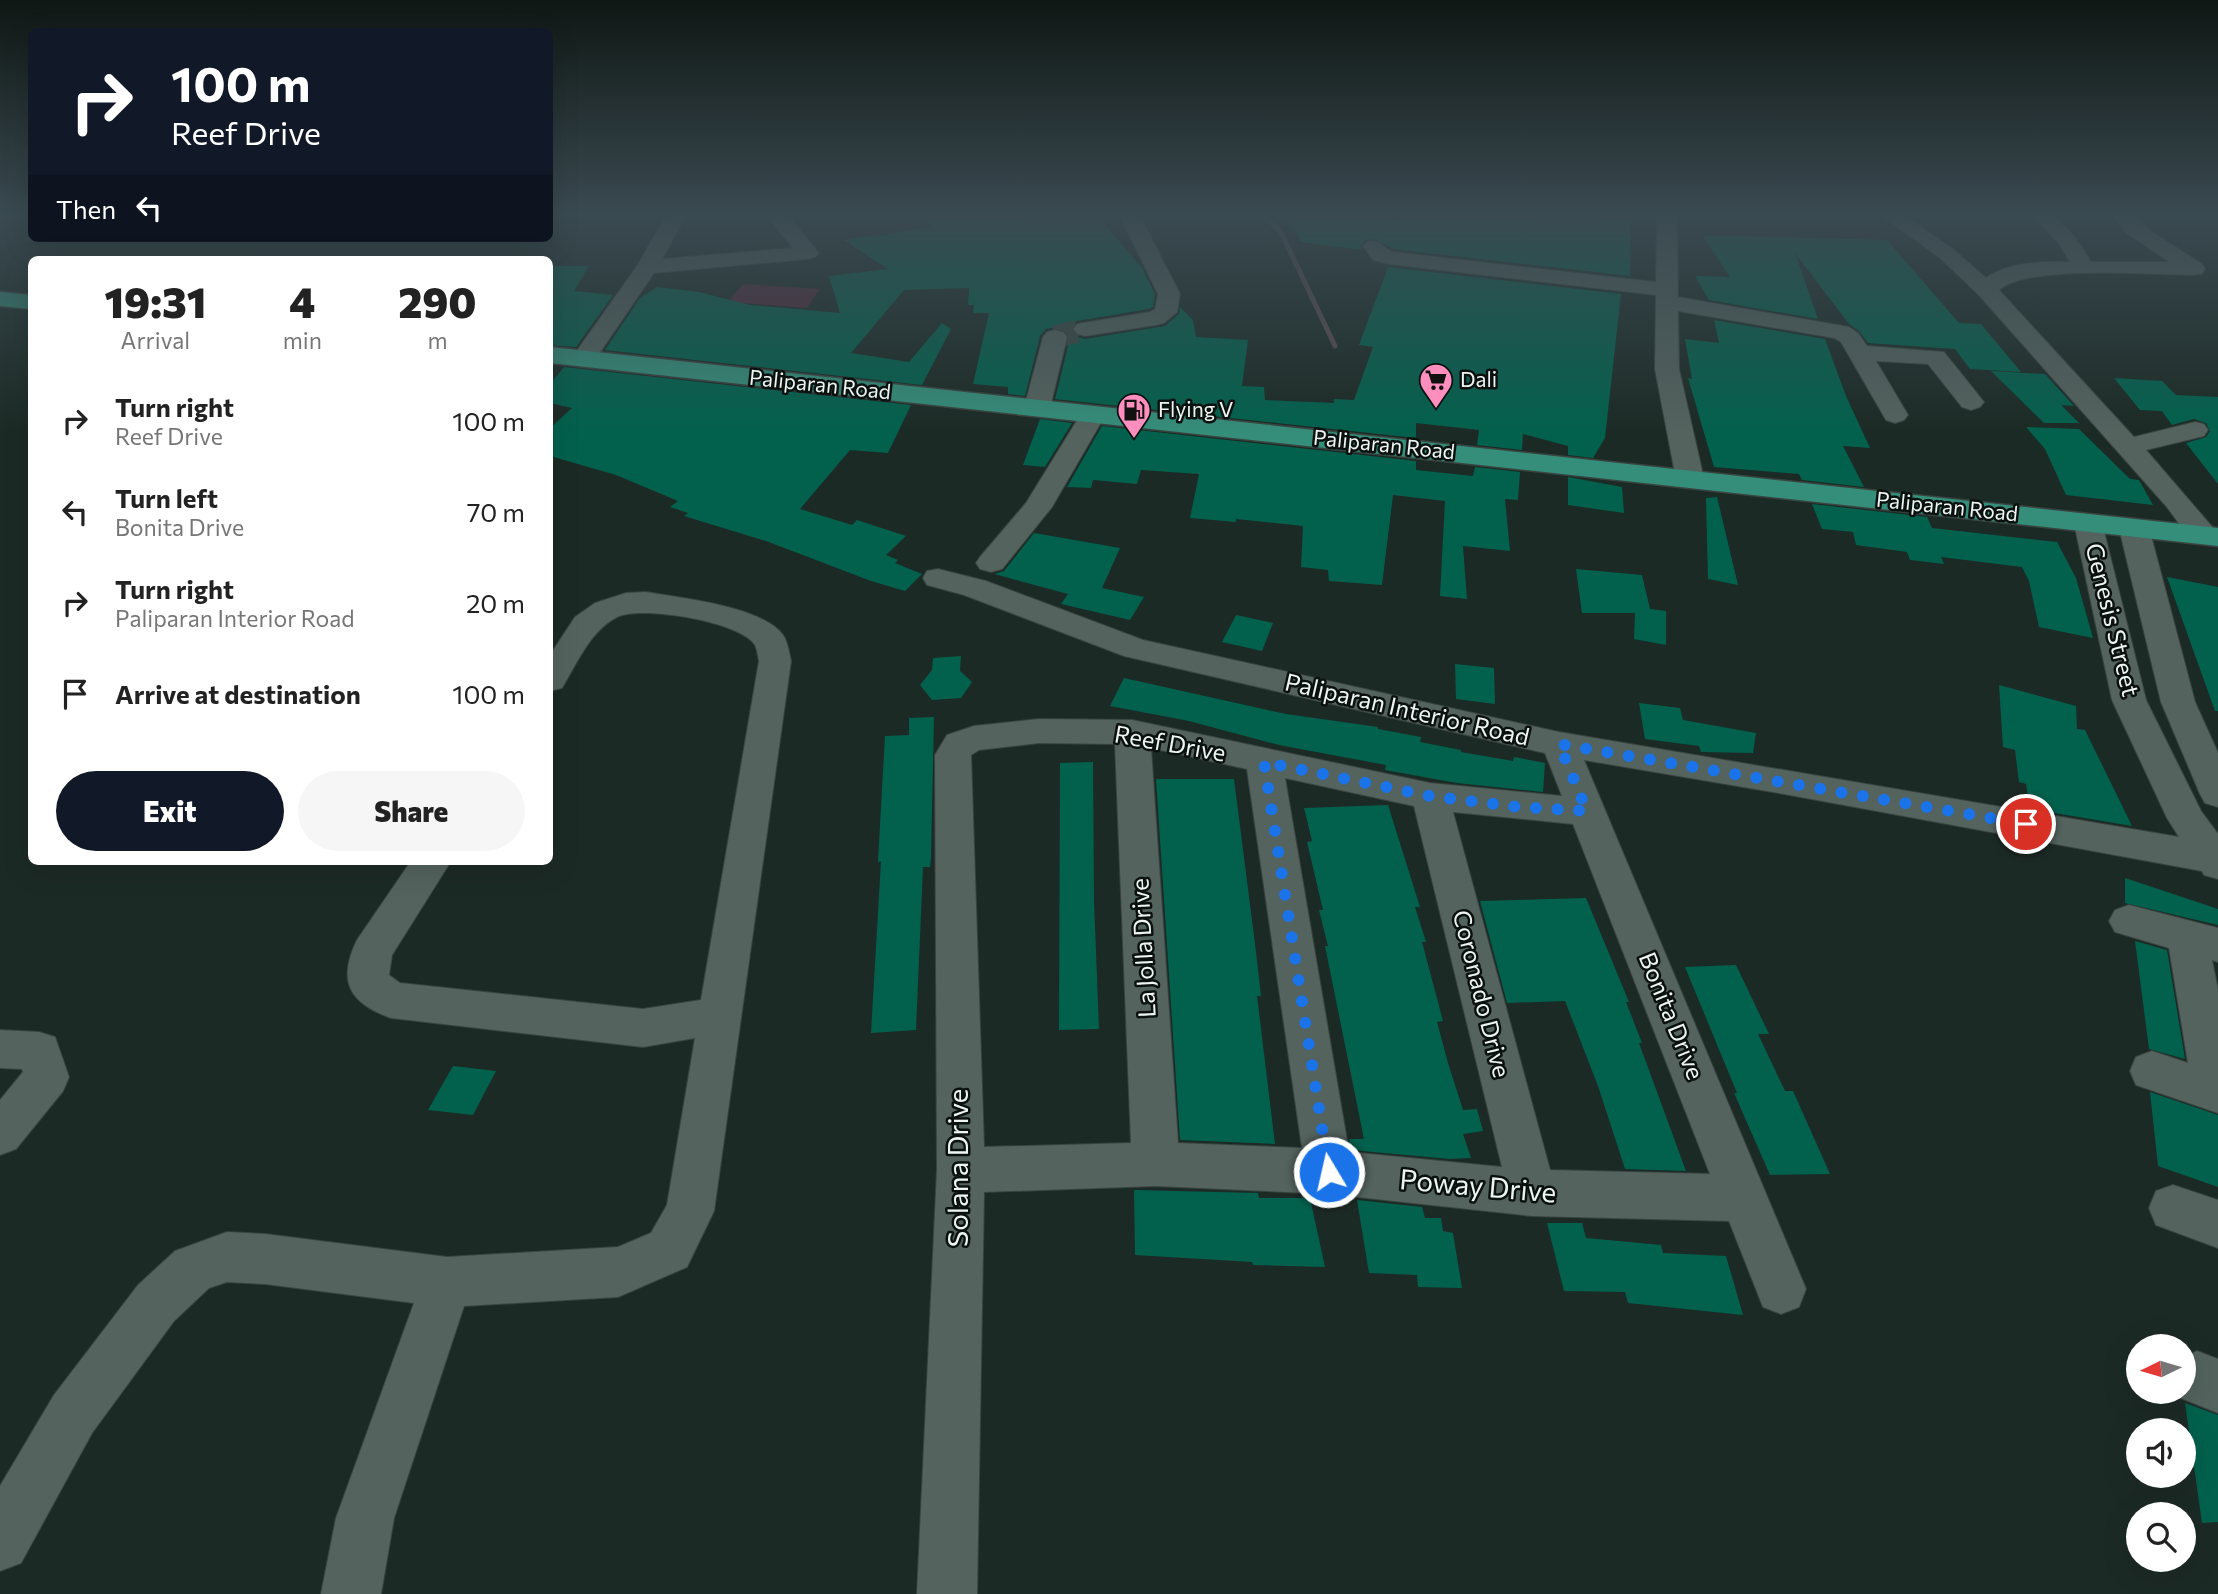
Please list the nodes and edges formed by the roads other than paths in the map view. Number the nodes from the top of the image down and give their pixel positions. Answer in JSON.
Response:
{"nodes":[{"id":1,"x":634,"y":286,"type":"edge"},
{"id":2,"x":1164,"y":286,"type":"edge"},
{"id":3,"x":1597,"y":286,"type":"edge"},
{"id":4,"x":1668,"y":286,"type":"edge"},
{"id":5,"x":1983,"y":286,"type":"edge"},
{"id":6,"x":1989,"y":286,"type":"edge"},
{"id":7,"x":1986,"y":289,"type":"junction"},
{"id":8,"x":1668,"y":296,"type":"junction"},
{"id":9,"x":0,"y":299,"type":"edge"},
{"id":10,"x":28,"y":302,"type":"edge"},
{"id":11,"x":1085,"y":329,"type":"tunnel mouth"},
{"id":12,"x":1055,"y":337,"type":"dead end"},
{"id":13,"x":1860,"y":354,"type":"junction"},
{"id":14,"x":553,"y":355,"type":"edge"},
{"id":15,"x":583,"y":359,"type":"junction"},
{"id":16,"x":1971,"y":402,"type":"dead end"},
{"id":17,"x":1037,"y":408,"type":"junction"},
{"id":18,"x":1093,"y":414,"type":"junction"},
{"id":19,"x":1895,"y":415,"type":"dead end"},
{"id":20,"x":2195,"y":430,"type":"dead end"},
{"id":21,"x":2128,"y":447,"type":"junction"},
{"id":22,"x":1690,"y":479,"type":"junction"},
{"id":23,"x":2088,"y":523,"type":"junction"},
{"id":24,"x":2134,"y":528,"type":"junction"},
{"id":25,"x":2211,"y":536,"type":"edge"},
{"id":26,"x":991,"y":563,"type":"dead end"},
{"id":27,"x":937,"y":578,"type":"dead end"},
{"id":28,"x":2110,"y":618,"type":"junction"},
{"id":29,"x":2161,"y":631,"type":"junction"},
{"id":30,"x":553,"y":675,"type":"edge"},
{"id":31,"x":1132,"y":732,"type":"junction"},
{"id":32,"x":959,"y":744,"type":"joint"},
{"id":33,"x":1559,"y":744,"type":"junction"},
{"id":34,"x":1264,"y":762,"type":"junction"},
{"id":35,"x":2218,"y":794,"type":"edge"},
{"id":36,"x":1430,"y":796,"type":"junction"},
{"id":37,"x":1587,"y":811,"type":"junction"},
{"id":38,"x":2217,"y":861,"type":"edge"},
{"id":39,"x":429,"y":865,"type":"edge"},
{"id":40,"x":2129,"y":921,"type":"dead end"},
{"id":41,"x":2202,"y":941,"type":"edge"},
{"id":42,"x":720,"y":1015,"type":"junction"},
{"id":43,"x":0,"y":1049,"type":"edge"},
{"id":44,"x":2151,"y":1072,"type":"dead end"},
{"id":45,"x":2217,"y":1093,"type":"edge"},
{"id":46,"x":0,"y":1134,"type":"edge"},
{"id":47,"x":1156,"y":1164,"type":"junction"},
{"id":48,"x":961,"y":1170,"type":"junction"},
{"id":49,"x":1329,"y":1172,"type":"junction"},
{"id":50,"x":1532,"y":1193,"type":"junction"},
{"id":51,"x":1744,"y":1198,"type":"junction"},
{"id":52,"x":2173,"y":1208,"type":"dead end"},
{"id":53,"x":2218,"y":1224,"type":"edge"},
{"id":54,"x":447,"y":1282,"type":"junction"},
{"id":55,"x":1781,"y":1289,"type":"dead end"},
{"id":56,"x":0,"y":1542,"type":"edge"},
{"id":57,"x":351,"y":1594,"type":"edge"},
{"id":58,"x":947,"y":1594,"type":"edge"}],
"edges":[{"from":1,"to":15,"type":"street"},
{"from":2,"to":11,"type":"street"},
{"from":3,"to":8,"type":"street"},
{"from":4,"to":8,"type":"street"},
{"from":5,"to":7,"type":"street"},
{"from":6,"to":7,"type":"street"},
{"from":7,"to":21,"type":"street"},
{"from":8,"to":13,"type":"street"},
{"from":8,"to":22,"type":"street"},
{"from":9,"to":10,"type":"main road"},
{"from":12,"to":17,"type":"street"},
{"from":13,"to":16,"type":"street"},
{"from":13,"to":19,"type":"street"},
{"from":14,"to":15,"type":"main road","name":"Paliparan Road"},
{"from":15,"to":17,"type":"main road","name":"Paliparan Road"},
{"from":17,"to":18,"type":"main road","name":"Paliparan Road"},
{"from":18,"to":22,"type":"main road","name":"Paliparan Road"},
{"from":18,"to":26,"type":"street"},
{"from":20,"to":21,"type":"street"},
{"from":21,"to":25,"type":"street"},
{"from":22,"to":23,"type":"main road","name":"Paliparan Road"},
{"from":23,"to":24,"type":"main road","name":"Paliparan Road"},
{"from":23,"to":28,"type":"street","name":"Genesis Street"},
{"from":24,"to":25,"type":"main road","name":"Paliparan Road"},
{"from":24,"to":29,"type":"street","name":"Genesis Street"},
{"from":27,"to":33,"type":"street","name":"Paliparan Interior Road"},
{"from":28,"to":29,"type":"street"},
{"from":28,"to":38,"type":"street","name":"Genesis Street"},
{"from":29,"to":35,"type":"street","name":"Genesis Street"},
{"from":30,"to":42,"type":"street"},
{"from":31,"to":32,"type":"street","name":"Reef Drive"},
{"from":31,"to":34,"type":"street","name":"Reef Drive"},
{"from":31,"to":47,"type":"street","name":"La Jolla Drive"},
{"from":32,"to":48,"type":"street","name":"Solana Drive"},
{"from":33,"to":37,"type":"street","name":"Bonita Drive"},
{"from":33,"to":38,"type":"street","name":"Paliparan Interior Road"},
{"from":34,"to":36,"type":"street","name":"Reef Drive"},
{"from":34,"to":49,"type":"street"},
{"from":36,"to":37,"type":"street","name":"Reef Drive"},
{"from":36,"to":50,"type":"street","name":"Coronado Drive"},
{"from":37,"to":51,"type":"street","name":"Bonita Drive"},
{"from":39,"to":42,"type":"street"},
{"from":40,"to":41,"type":"street"},
{"from":41,"to":45,"type":"street"},
{"from":42,"to":54,"type":"street"},
{"from":43,"to":46,"type":"street"},
{"from":44,"to":45,"type":"street"},
{"from":47,"to":48,"type":"street","name":"Poway Drive"},
{"from":47,"to":49,"type":"street","name":"Poway Drive"},
{"from":48,"to":58,"type":"street","name":"Solana Drive"},
{"from":49,"to":50,"type":"street","name":"Poway Drive"},
{"from":50,"to":51,"type":"street","name":"Poway Drive"},
{"from":51,"to":55,"type":"street","name":"Bonita Drive"},
{"from":52,"to":53,"type":"street"},
{"from":54,"to":56,"type":"street"},
{"from":54,"to":57,"type":"street"}]}
